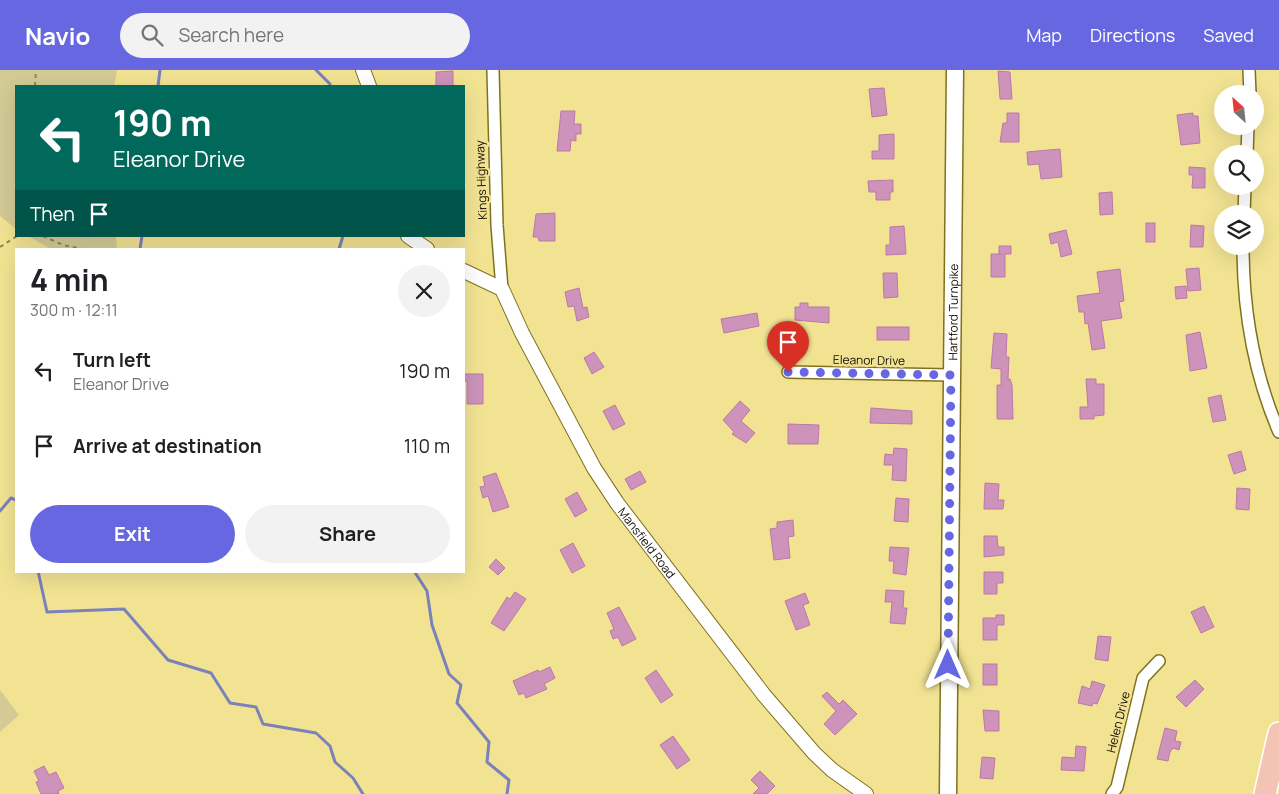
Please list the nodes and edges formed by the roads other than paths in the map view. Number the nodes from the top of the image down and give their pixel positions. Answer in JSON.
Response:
{"nodes":[{"id":1,"x":363,"y":70,"type":"edge"},
{"id":2,"x":492,"y":70,"type":"edge"},
{"id":3,"x":955,"y":70,"type":"edge"},
{"id":4,"x":1249,"y":70,"type":"edge"},
{"id":5,"x":369,"y":85,"type":"edge"},
{"id":6,"x":1250,"y":85,"type":"edge"},
{"id":7,"x":409,"y":237,"type":"edge"},
{"id":8,"x":426,"y":248,"type":"edge"},
{"id":9,"x":1244,"y":255,"type":"edge"},
{"id":10,"x":465,"y":271,"type":"edge"},
{"id":11,"x":502,"y":289,"type":"junction"},
{"id":12,"x":788,"y":372,"type":"dead end"},
{"id":13,"x":951,"y":375,"type":"junction"},
{"id":14,"x":1279,"y":432,"type":"edge"},
{"id":15,"x":1159,"y":661,"type":"dead end"},
{"id":16,"x":1279,"y":734,"type":"edge"},
{"id":17,"x":866,"y":794,"type":"edge"},
{"id":18,"x":948,"y":794,"type":"edge"},
{"id":19,"x":1112,"y":794,"type":"edge"},
{"id":20,"x":1265,"y":794,"type":"edge"}],
"edges":[{"from":1,"to":5,"type":"street"},
{"from":2,"to":11,"type":"street","name":"Kings Highway"},
{"from":3,"to":13,"type":"main road","name":"Hartford Turnpike"},
{"from":4,"to":6,"type":"street"},
{"from":7,"to":8,"type":"street"},
{"from":9,"to":14,"type":"street"},
{"from":10,"to":11,"type":"street"},
{"from":11,"to":17,"type":"street","name":"Mansfield Road"},
{"from":12,"to":13,"type":"street","name":"Eleanor Drive"},
{"from":13,"to":18,"type":"main road","name":"Hartford Turnpike"},
{"from":15,"to":19,"type":"street","name":"Helen Drive"},
{"from":16,"to":20,"type":"highway"}]}
